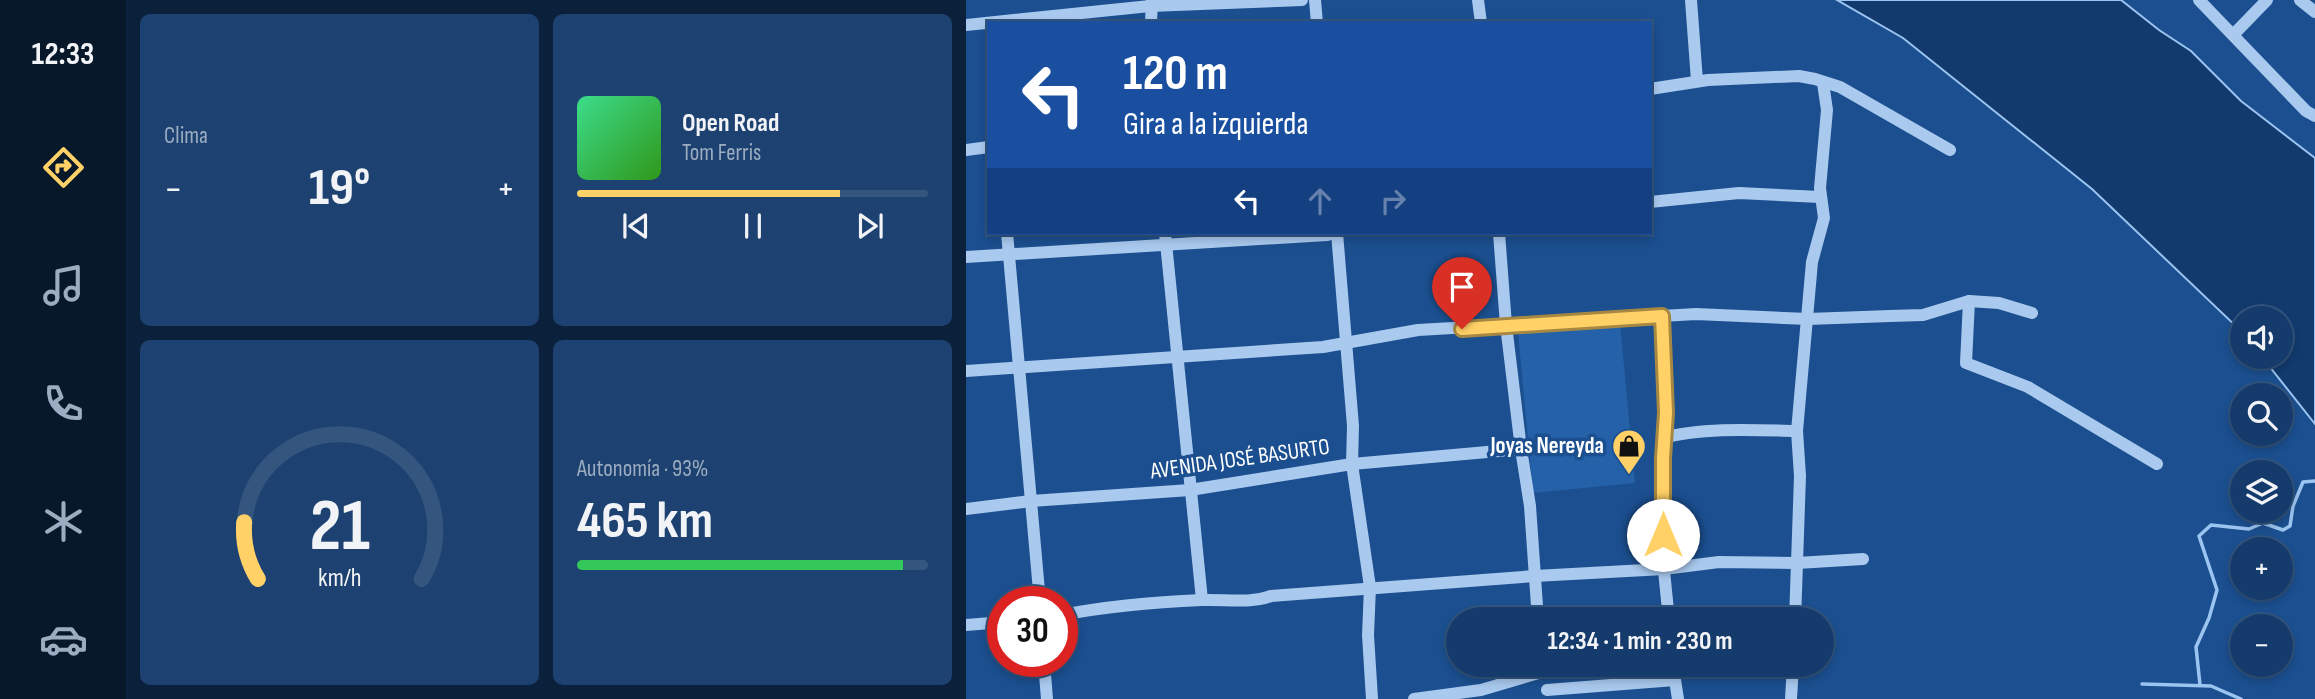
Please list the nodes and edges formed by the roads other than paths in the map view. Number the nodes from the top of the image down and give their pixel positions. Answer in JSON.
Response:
{"nodes":[{"id":1,"x":1302,"y":0,"type":"edge"},
{"id":2,"x":1315,"y":0,"type":"edge"},
{"id":3,"x":1478,"y":0,"type":"edge"},
{"id":4,"x":1691,"y":0,"type":"edge"},
{"id":5,"x":2199,"y":0,"type":"edge"},
{"id":6,"x":2267,"y":0,"type":"edge"},
{"id":7,"x":2300,"y":0,"type":"edge"},
{"id":8,"x":1151,"y":3,"type":"edge"},
{"id":9,"x":2315,"y":12,"type":"edge"},
{"id":10,"x":999,"y":21,"type":"edge"},
{"id":11,"x":1152,"y":21,"type":"edge"},
{"id":12,"x":1317,"y":21,"type":"edge"},
{"id":13,"x":1481,"y":21,"type":"edge"},
{"id":14,"x":987,"y":22,"type":"edge"},
{"id":15,"x":966,"y":25,"type":"edge"},
{"id":16,"x":2234,"y":34,"type":"junction"},
{"id":17,"x":1697,"y":81,"type":"junction"},
{"id":18,"x":1823,"y":83,"type":"junction"},
{"id":19,"x":1652,"y":89,"type":"edge"},
{"id":20,"x":2315,"y":116,"type":"edge"},
{"id":21,"x":987,"y":147,"type":"edge"},
{"id":22,"x":966,"y":150,"type":"edge"},
{"id":23,"x":1950,"y":150,"type":"dead end"},
{"id":24,"x":1820,"y":197,"type":"junction"},
{"id":25,"x":1652,"y":202,"type":"edge"},
{"id":26,"x":1007,"y":235,"type":"edge"},
{"id":27,"x":1327,"y":235,"type":"edge"},
{"id":28,"x":1335,"y":235,"type":"edge"},
{"id":29,"x":1499,"y":235,"type":"edge"},
{"id":30,"x":1166,"y":238,"type":"edge"},
{"id":31,"x":1008,"y":255,"type":"junction"},
{"id":32,"x":966,"y":257,"type":"edge"},
{"id":33,"x":1969,"y":301,"type":"junction"},
{"id":34,"x":2032,"y":313,"type":"dead end"},
{"id":35,"x":1662,"y":316,"type":"junction"},
{"id":36,"x":1808,"y":319,"type":"junction"},
{"id":37,"x":1506,"y":325,"type":"junction"},
{"id":38,"x":1345,"y":344,"type":"junction"},
{"id":39,"x":1179,"y":357,"type":"junction"},
{"id":40,"x":1018,"y":368,"type":"junction"},
{"id":41,"x":966,"y":371,"type":"edge"},
{"id":42,"x":1797,"y":431,"type":"junction"},
{"id":43,"x":1664,"y":438,"type":"junction"},
{"id":44,"x":1521,"y":449,"type":"junction"},
{"id":45,"x":1352,"y":464,"type":"junction"},
{"id":46,"x":2157,"y":464,"type":"dead end"},
{"id":47,"x":1190,"y":490,"type":"junction"},
{"id":48,"x":1031,"y":501,"type":"junction"},
{"id":49,"x":966,"y":509,"type":"edge"},
{"id":50,"x":1863,"y":559,"type":"dead end"},
{"id":51,"x":1797,"y":563,"type":"junction"},
{"id":52,"x":1664,"y":569,"type":"junction"},
{"id":53,"x":1535,"y":576,"type":"junction"},
{"id":54,"x":1039,"y":586,"type":"edge"},
{"id":55,"x":1370,"y":587,"type":"junction"},
{"id":56,"x":1202,"y":600,"type":"junction"},
{"id":57,"x":1537,"y":607,"type":"edge"},
{"id":58,"x":1668,"y":607,"type":"edge"},
{"id":59,"x":1795,"y":607,"type":"edge"},
{"id":60,"x":1078,"y":612,"type":"edge"},
{"id":61,"x":987,"y":623,"type":"edge"},
{"id":62,"x":966,"y":625,"type":"edge"},
{"id":63,"x":1045,"y":677,"type":"edge"},
{"id":64,"x":1521,"y":677,"type":"edge"},
{"id":65,"x":1675,"y":677,"type":"edge"},
{"id":66,"x":1792,"y":677,"type":"edge"},
{"id":67,"x":1675,"y":680,"type":"junction"},
{"id":68,"x":1547,"y":694,"type":"edge"},
{"id":69,"x":1481,"y":695,"type":"edge"},
{"id":70,"x":1047,"y":699,"type":"edge"},
{"id":71,"x":1372,"y":699,"type":"edge"},
{"id":72,"x":1414,"y":699,"type":"edge"},
{"id":73,"x":1678,"y":699,"type":"edge"},
{"id":74,"x":1791,"y":699,"type":"edge"}],
"edges":[{"from":1,"to":8,"type":"street"},
{"from":2,"to":12,"type":"street"},
{"from":3,"to":13,"type":"street"},
{"from":4,"to":17,"type":"street"},
{"from":5,"to":16,"type":"street"},
{"from":6,"to":16,"type":"street"},
{"from":7,"to":9,"type":"street"},
{"from":8,"to":10,"type":"street"},
{"from":8,"to":11,"type":"street"},
{"from":14,"to":15,"type":"street"},
{"from":16,"to":20,"type":"street"},
{"from":17,"to":18,"type":"street"},
{"from":17,"to":19,"type":"street"},
{"from":18,"to":23,"type":"street"},
{"from":18,"to":24,"type":"street"},
{"from":21,"to":22,"type":"street"},
{"from":24,"to":25,"type":"street"},
{"from":24,"to":36,"type":"street"},
{"from":26,"to":31,"type":"street"},
{"from":27,"to":30,"type":"street"},
{"from":28,"to":38,"type":"street"},
{"from":29,"to":37,"type":"street"},
{"from":30,"to":31,"type":"street"},
{"from":30,"to":39,"type":"street"},
{"from":31,"to":32,"type":"street"},
{"from":31,"to":40,"type":"street"},
{"from":33,"to":34,"type":"street"},
{"from":33,"to":36,"type":"street"},
{"from":33,"to":46,"type":"street"},
{"from":35,"to":36,"type":"street"},
{"from":35,"to":37,"type":"street"},
{"from":35,"to":43,"type":"street"},
{"from":36,"to":42,"type":"street"},
{"from":37,"to":38,"type":"street"},
{"from":37,"to":44,"type":"street"},
{"from":38,"to":39,"type":"street"},
{"from":38,"to":45,"type":"street"},
{"from":39,"to":40,"type":"street"},
{"from":39,"to":47,"type":"street"},
{"from":40,"to":41,"type":"street"},
{"from":40,"to":48,"type":"street"},
{"from":42,"to":43,"type":"street"},
{"from":42,"to":51,"type":"street"},
{"from":43,"to":52,"type":"street"},
{"from":44,"to":45,"type":"street","name":"AVENIDA JOSÉ BASURTO"},
{"from":44,"to":53,"type":"street"},
{"from":45,"to":47,"type":"street","name":"AVENIDA JOSÉ BASURTO"},
{"from":45,"to":55,"type":"street"},
{"from":47,"to":48,"type":"street","name":"AVENIDA JOSÉ BASURTO"},
{"from":47,"to":56,"type":"street"},
{"from":48,"to":49,"type":"street","name":"AVENIDA JOSÉ BASURTO"},
{"from":48,"to":54,"type":"street"},
{"from":50,"to":51,"type":"street"},
{"from":51,"to":52,"type":"street"},
{"from":51,"to":59,"type":"street"},
{"from":52,"to":53,"type":"street"},
{"from":52,"to":58,"type":"street"},
{"from":53,"to":55,"type":"street"},
{"from":53,"to":57,"type":"street"},
{"from":55,"to":56,"type":"street"},
{"from":55,"to":71,"type":"street"},
{"from":56,"to":60,"type":"street"},
{"from":61,"to":62,"type":"street"},
{"from":63,"to":70,"type":"street"},
{"from":64,"to":69,"type":"street"},
{"from":65,"to":67,"type":"street"},
{"from":66,"to":74,"type":"street"},
{"from":67,"to":68,"type":"street"},
{"from":67,"to":73,"type":"street"},
{"from":69,"to":72,"type":"street"}]}
